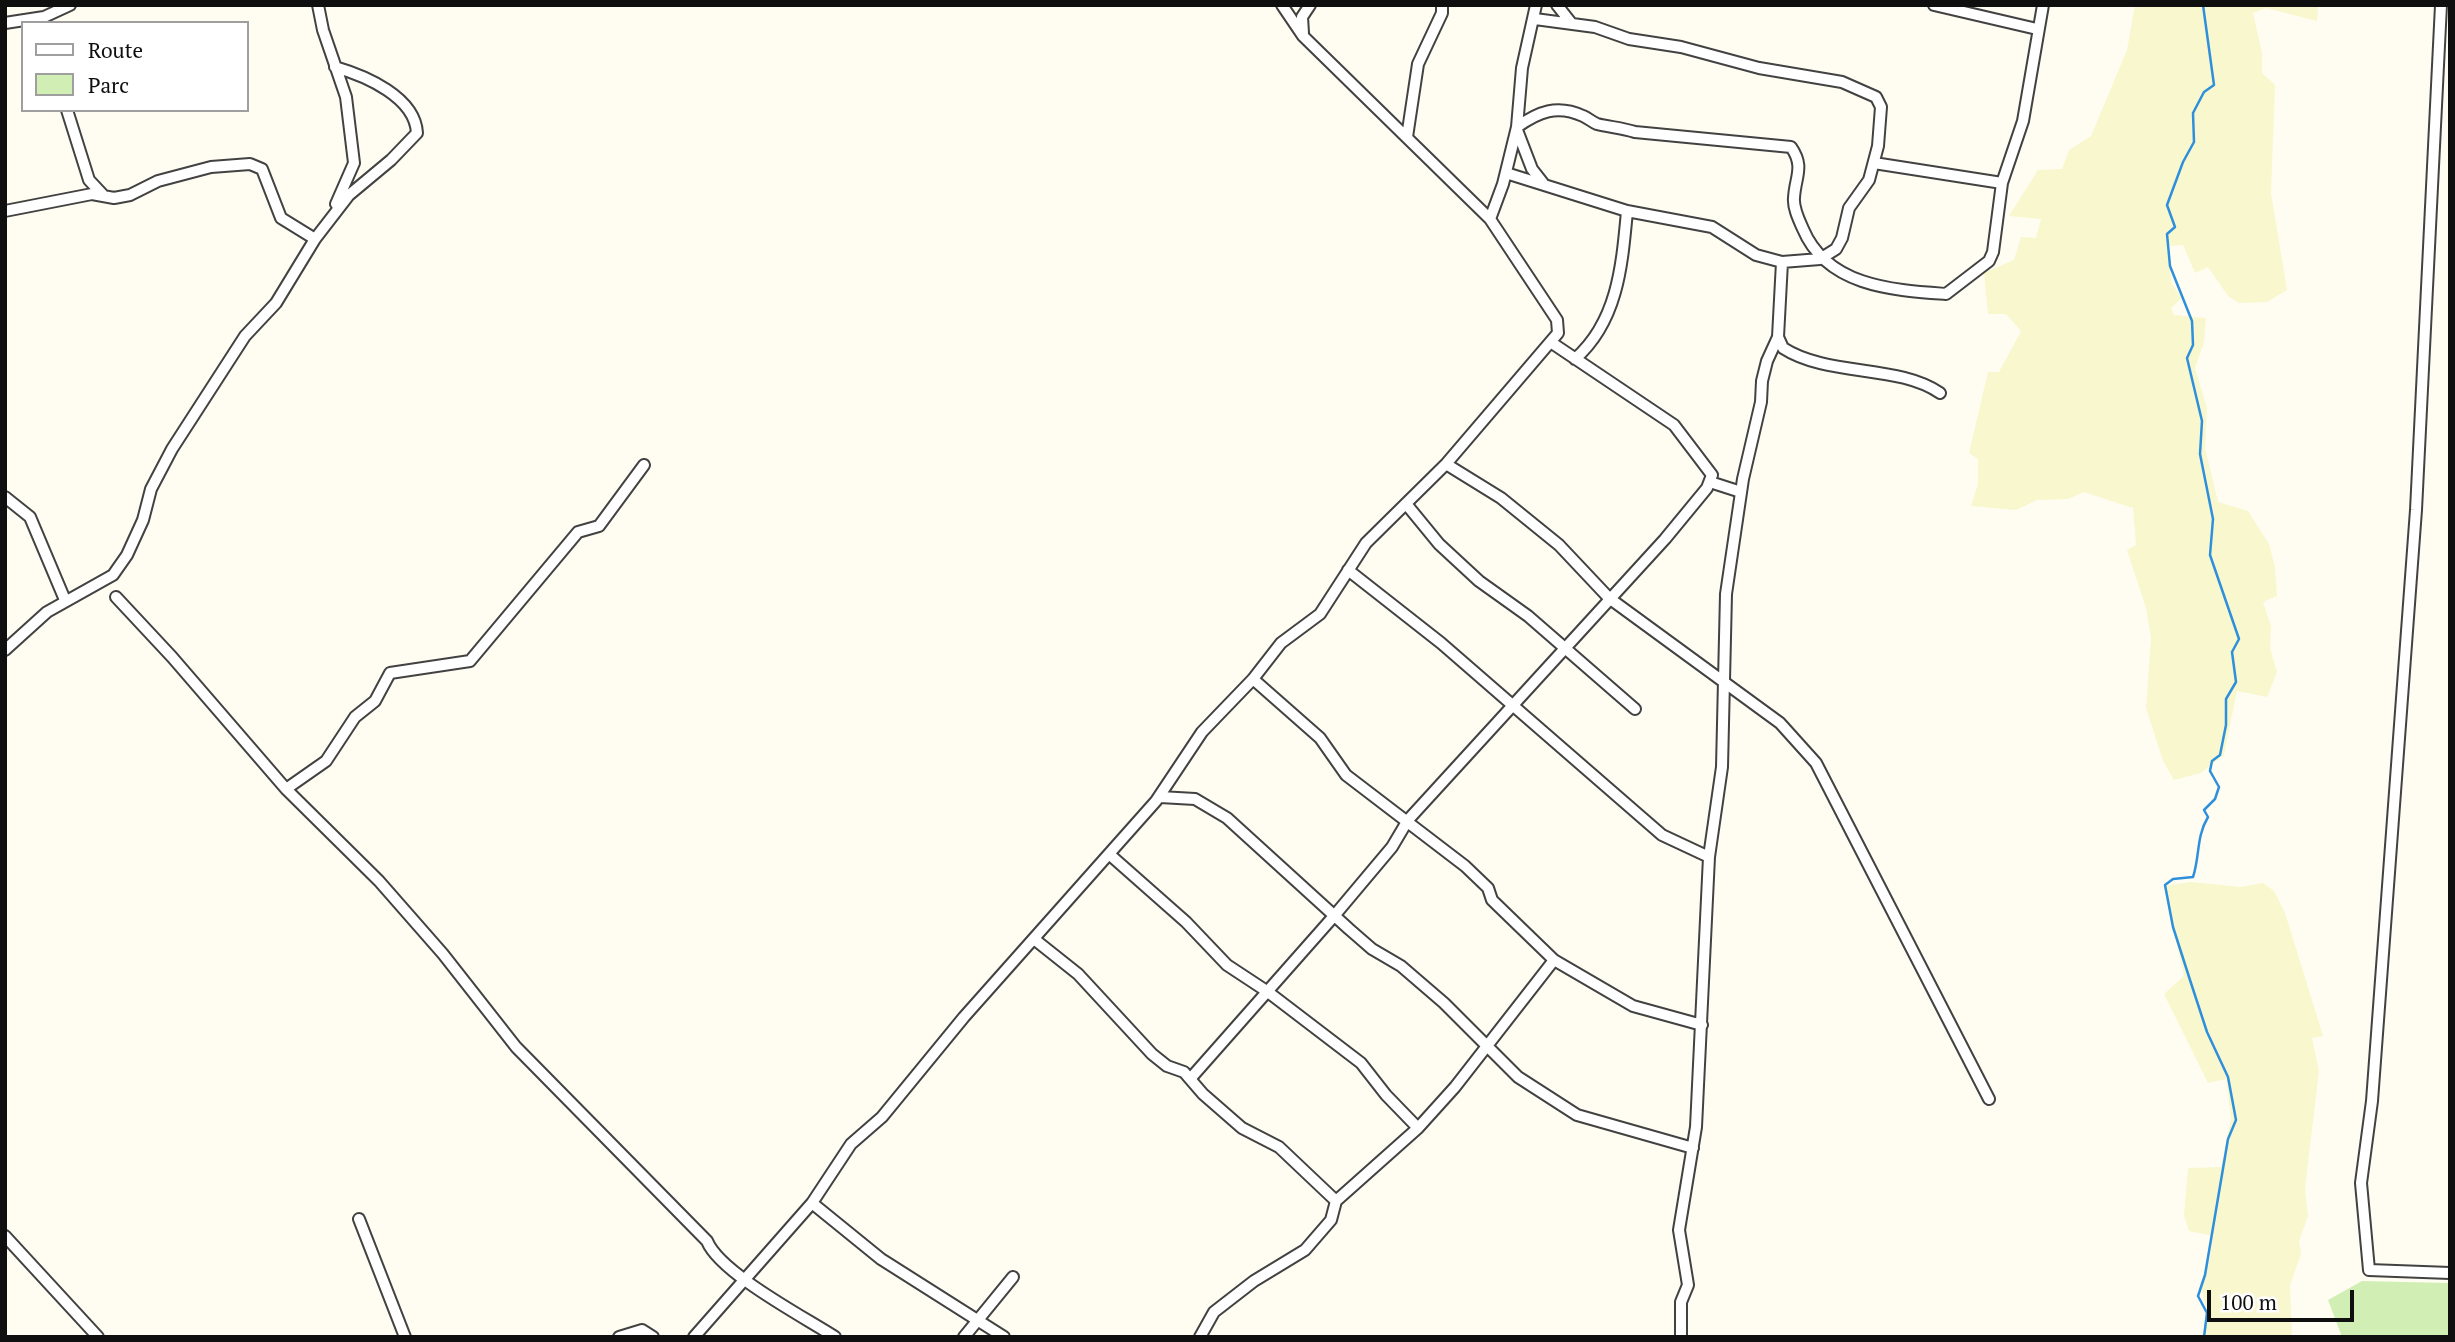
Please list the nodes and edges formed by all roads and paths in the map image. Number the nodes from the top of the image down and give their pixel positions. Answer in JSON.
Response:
{"nodes":[{"id":1,"x":70,"y":5,"type":"edge"},
{"id":2,"x":318,"y":5,"type":"edge"},
{"id":3,"x":1282,"y":5,"type":"edge"},
{"id":4,"x":1310,"y":5,"type":"edge"},
{"id":5,"x":1442,"y":5,"type":"edge"},
{"id":6,"x":1536,"y":5,"type":"edge"},
{"id":7,"x":1557,"y":5,"type":"edge"},
{"id":8,"x":1934,"y":5,"type":"edge"},
{"id":9,"x":2043,"y":5,"type":"edge"},
{"id":10,"x":2441,"y":5,"type":"edge"},
{"id":11,"x":48,"y":14,"type":"edge"},
{"id":12,"x":1535,"y":19,"type":"junction"},
{"id":13,"x":5,"y":23,"type":"edge"},
{"id":14,"x":1572,"y":24,"type":"junction"},
{"id":15,"x":2037,"y":29,"type":"junction"},
{"id":16,"x":1303,"y":36,"type":"junction"},
{"id":17,"x":335,"y":67,"type":"junction"},
{"id":18,"x":68,"y":112,"type":"edge"},
{"id":19,"x":1517,"y":127,"type":"junction"},
{"id":20,"x":1407,"y":137,"type":"junction"},
{"id":21,"x":1874,"y":163,"type":"junction"},
{"id":22,"x":1506,"y":173,"type":"junction"},
{"id":23,"x":1543,"y":183,"type":"junction"},
{"id":24,"x":2002,"y":183,"type":"junction"},
{"id":25,"x":104,"y":196,"type":"junction"},
{"id":26,"x":5,"y":211,"type":"edge"},
{"id":27,"x":1626,"y":211,"type":"junction"},
{"id":28,"x":1490,"y":219,"type":"junction"},
{"id":29,"x":325,"y":225,"type":"junction"},
{"id":30,"x":315,"y":239,"type":"junction"},
{"id":31,"x":1821,"y":259,"type":"junction"},
{"id":32,"x":1782,"y":262,"type":"junction"},
{"id":33,"x":1778,"y":337,"type":"junction"},
{"id":34,"x":1552,"y":343,"type":"junction"},
{"id":35,"x":1576,"y":359,"type":"junction"},
{"id":36,"x":1940,"y":393,"type":"dead end"},
{"id":37,"x":1446,"y":464,"type":"junction"},
{"id":38,"x":643,"y":465,"type":"dead end"},
{"id":39,"x":1710,"y":482,"type":"junction"},
{"id":40,"x":1741,"y":492,"type":"junction"},
{"id":41,"x":5,"y":497,"type":"edge"},
{"id":42,"x":1407,"y":505,"type":"junction"},
{"id":43,"x":1349,"y":570,"type":"junction"},
{"id":44,"x":116,"y":597,"type":"dead end"},
{"id":45,"x":1609,"y":598,"type":"junction"},
{"id":46,"x":65,"y":600,"type":"junction"},
{"id":47,"x":1564,"y":649,"type":"junction"},
{"id":48,"x":5,"y":650,"type":"edge"},
{"id":49,"x":1253,"y":679,"type":"junction"},
{"id":50,"x":1724,"y":684,"type":"junction"},
{"id":51,"x":1513,"y":705,"type":"junction"},
{"id":52,"x":1636,"y":709,"type":"dead end"},
{"id":53,"x":286,"y":789,"type":"junction"},
{"id":54,"x":1160,"y":797,"type":"junction"},
{"id":55,"x":1408,"y":820,"type":"junction"},
{"id":56,"x":1109,"y":854,"type":"junction"},
{"id":57,"x":1709,"y":857,"type":"junction"},
{"id":58,"x":1334,"y":916,"type":"junction"},
{"id":59,"x":1034,"y":939,"type":"junction"},
{"id":60,"x":1554,"y":960,"type":"junction"},
{"id":61,"x":1268,"y":992,"type":"junction"},
{"id":62,"x":1702,"y":1025,"type":"junction"},
{"id":63,"x":1488,"y":1044,"type":"junction"},
{"id":64,"x":1190,"y":1079,"type":"junction"},
{"id":65,"x":1989,"y":1099,"type":"dead end"},
{"id":66,"x":1418,"y":1128,"type":"junction"},
{"id":67,"x":1693,"y":1149,"type":"junction"},
{"id":68,"x":1336,"y":1201,"type":"junction"},
{"id":69,"x":812,"y":1203,"type":"junction"},
{"id":70,"x":359,"y":1219,"type":"dead end"},
{"id":71,"x":5,"y":1236,"type":"edge"},
{"id":72,"x":2450,"y":1273,"type":"edge"},
{"id":73,"x":1013,"y":1277,"type":"dead end"},
{"id":74,"x":744,"y":1280,"type":"junction"},
{"id":75,"x":977,"y":1319,"type":"junction"},
{"id":76,"x":98,"y":1337,"type":"edge"},
{"id":77,"x":405,"y":1337,"type":"edge"},
{"id":78,"x":619,"y":1337,"type":"edge"},
{"id":79,"x":653,"y":1337,"type":"edge"},
{"id":80,"x":694,"y":1337,"type":"edge"},
{"id":81,"x":835,"y":1337,"type":"edge"},
{"id":82,"x":964,"y":1337,"type":"edge"},
{"id":83,"x":1004,"y":1337,"type":"edge"},
{"id":84,"x":1200,"y":1337,"type":"edge"},
{"id":85,"x":1681,"y":1337,"type":"edge"}],
"edges":[{"from":1,"to":11,"type":"street"},
{"from":2,"to":17,"type":"street"},
{"from":3,"to":16,"type":"street"},
{"from":4,"to":16,"type":"street"},
{"from":5,"to":20,"type":"street"},
{"from":6,"to":12,"type":"street"},
{"from":7,"to":14,"type":"street"},
{"from":8,"to":15,"type":"street"},
{"from":9,"to":15,"type":"street"},
{"from":10,"to":72,"type":"street"},
{"from":11,"to":13,"type":"street"},
{"from":12,"to":14,"type":"street"},
{"from":12,"to":19,"type":"street"},
{"from":14,"to":21,"type":"street"},
{"from":15,"to":24,"type":"street"},
{"from":16,"to":20,"type":"street"},
{"from":17,"to":29,"type":"street"},
{"from":17,"to":29,"type":"street"},
{"from":18,"to":25,"type":"street"},
{"from":19,"to":22,"type":"street"},
{"from":19,"to":23,"type":"street"},
{"from":19,"to":31,"type":"street"},
{"from":20,"to":28,"type":"street"},
{"from":21,"to":24,"type":"street"},
{"from":21,"to":31,"type":"street"},
{"from":22,"to":23,"type":"street"},
{"from":22,"to":28,"type":"street"},
{"from":23,"to":27,"type":"street"},
{"from":24,"to":31,"type":"street"},
{"from":25,"to":26,"type":"street"},
{"from":25,"to":30,"type":"street"},
{"from":27,"to":32,"type":"street"},
{"from":27,"to":35,"type":"street"},
{"from":28,"to":34,"type":"street"},
{"from":29,"to":30,"type":"street"},
{"from":30,"to":46,"type":"street"},
{"from":31,"to":32,"type":"street"},
{"from":32,"to":33,"type":"street"},
{"from":33,"to":36,"type":"street"},
{"from":33,"to":40,"type":"street"},
{"from":34,"to":35,"type":"street"},
{"from":34,"to":37,"type":"street"},
{"from":35,"to":39,"type":"street"},
{"from":37,"to":42,"type":"street"},
{"from":37,"to":45,"type":"street"},
{"from":38,"to":53,"type":"street"},
{"from":39,"to":40,"type":"street"},
{"from":39,"to":45,"type":"street"},
{"from":40,"to":50,"type":"street"},
{"from":41,"to":46,"type":"street"},
{"from":42,"to":43,"type":"street"},
{"from":42,"to":47,"type":"street"},
{"from":43,"to":49,"type":"street"},
{"from":43,"to":51,"type":"street"},
{"from":44,"to":53,"type":"street"},
{"from":45,"to":47,"type":"street"},
{"from":45,"to":50,"type":"street"},
{"from":46,"to":48,"type":"street"},
{"from":47,"to":51,"type":"street"},
{"from":47,"to":52,"type":"street"},
{"from":49,"to":54,"type":"street"},
{"from":49,"to":55,"type":"street"},
{"from":50,"to":57,"type":"street"},
{"from":50,"to":65,"type":"street"},
{"from":51,"to":55,"type":"street"},
{"from":51,"to":57,"type":"street"},
{"from":53,"to":74,"type":"street"},
{"from":54,"to":56,"type":"street"},
{"from":54,"to":58,"type":"street"},
{"from":55,"to":58,"type":"street"},
{"from":55,"to":60,"type":"street"},
{"from":56,"to":59,"type":"street"},
{"from":56,"to":61,"type":"street"},
{"from":57,"to":62,"type":"street"},
{"from":58,"to":61,"type":"street"},
{"from":58,"to":63,"type":"street"},
{"from":59,"to":64,"type":"street"},
{"from":59,"to":69,"type":"street"},
{"from":60,"to":62,"type":"street"},
{"from":60,"to":63,"type":"street"},
{"from":61,"to":64,"type":"street"},
{"from":61,"to":66,"type":"street"},
{"from":62,"to":67,"type":"street"},
{"from":63,"to":66,"type":"street"},
{"from":63,"to":67,"type":"street"},
{"from":64,"to":68,"type":"street"},
{"from":66,"to":68,"type":"street"},
{"from":67,"to":85,"type":"street"},
{"from":68,"to":84,"type":"street"},
{"from":69,"to":74,"type":"street"},
{"from":69,"to":75,"type":"street"},
{"from":70,"to":77,"type":"street"},
{"from":71,"to":76,"type":"street"},
{"from":73,"to":75,"type":"street"},
{"from":74,"to":80,"type":"street"},
{"from":74,"to":81,"type":"street"},
{"from":75,"to":82,"type":"street"},
{"from":75,"to":83,"type":"street"},
{"from":78,"to":79,"type":"street"}]}
